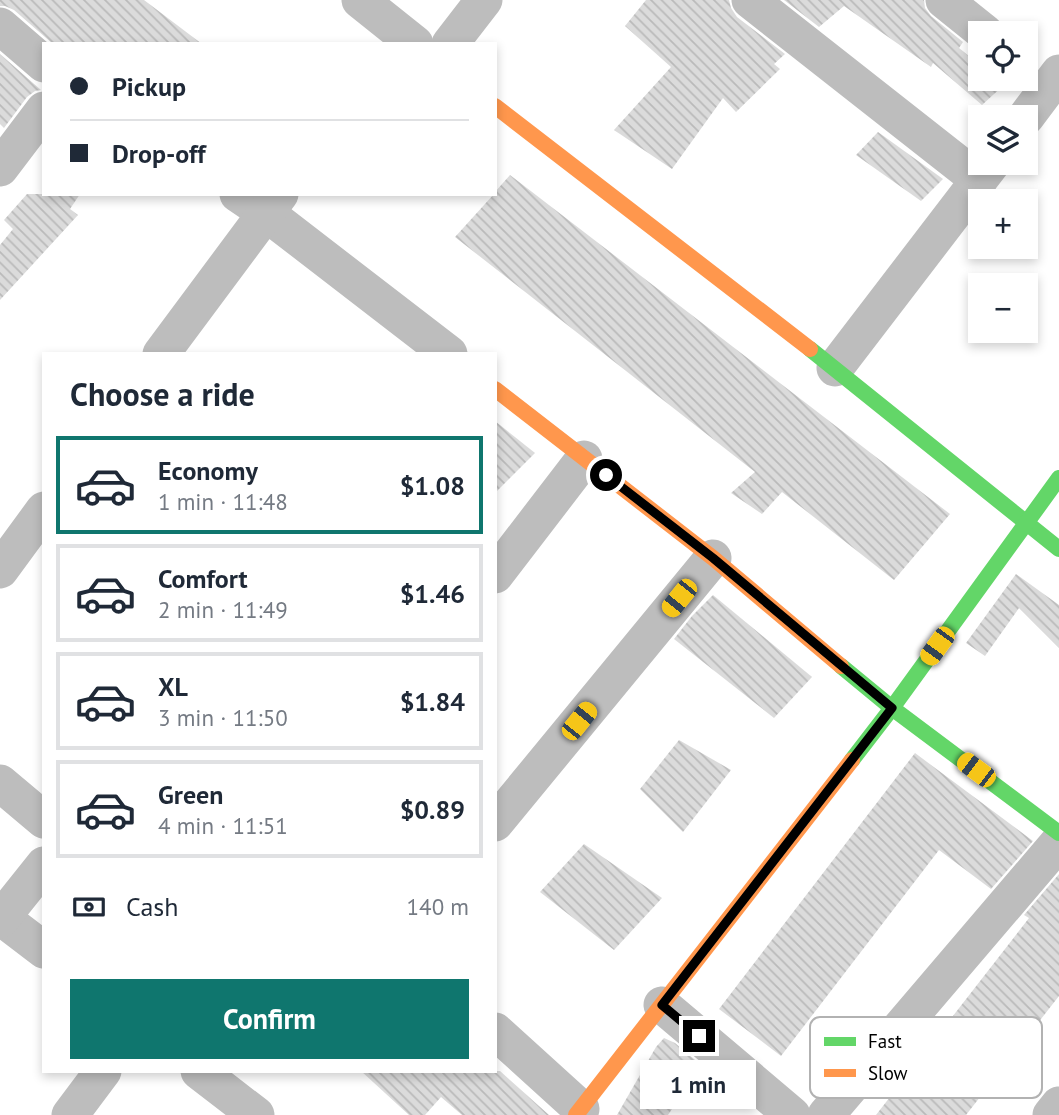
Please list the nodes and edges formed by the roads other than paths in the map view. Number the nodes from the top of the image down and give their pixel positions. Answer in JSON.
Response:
{"nodes":[{"id":1,"x":360,"y":0,"type":"edge"},
{"id":2,"x":484,"y":0,"type":"edge"},
{"id":3,"x":750,"y":0,"type":"edge"},
{"id":4,"x":944,"y":0,"type":"edge"},
{"id":5,"x":970,"y":21,"type":"edge"},
{"id":6,"x":0,"y":26,"type":"edge"},
{"id":7,"x":401,"y":39,"type":"edge"},
{"id":8,"x":452,"y":42,"type":"edge"},
{"id":9,"x":42,"y":62,"type":"edge"},
{"id":10,"x":1045,"y":74,"type":"edge"},
{"id":11,"x":1031,"y":105,"type":"edge"},
{"id":12,"x":497,"y":108,"type":"edge"},
{"id":13,"x":42,"y":113,"type":"edge"},
{"id":14,"x":968,"y":159,"type":"edge"},
{"id":15,"x":0,"y":168,"type":"edge"},
{"id":16,"x":982,"y":175,"type":"edge"},
{"id":17,"x":261,"y":200,"type":"edge"},
{"id":18,"x":162,"y":352,"type":"edge"},
{"id":19,"x":444,"y":352,"type":"edge"},
{"id":20,"x":835,"y":368,"type":"junction"},
{"id":21,"x":497,"y":391,"type":"edge"},
{"id":22,"x":584,"y":458,"type":"junction"},
{"id":23,"x":1059,"y":478,"type":"edge"},
{"id":24,"x":42,"y":517,"type":"edge"},
{"id":25,"x":1025,"y":523,"type":"junction"},
{"id":26,"x":33,"y":547,"type":"edge"},
{"id":27,"x":1059,"y":549,"type":"edge"},
{"id":28,"x":713,"y":558,"type":"junction"},
{"id":29,"x":0,"y":570,"type":"edge"},
{"id":30,"x":497,"y":572,"type":"edge"},
{"id":31,"x":892,"y":708,"type":"junction"},
{"id":32,"x":0,"y":783,"type":"edge"},
{"id":33,"x":42,"y":818,"type":"edge"},
{"id":34,"x":497,"y":821,"type":"edge"},
{"id":35,"x":1059,"y":832,"type":"edge"},
{"id":36,"x":1059,"y":842,"type":"edge"},
{"id":37,"x":42,"y":868,"type":"edge"},
{"id":38,"x":1,"y":919,"type":"edge"},
{"id":39,"x":42,"y":949,"type":"edge"},
{"id":40,"x":662,"y":1005,"type":"junction"},
{"id":41,"x":910,"y":1017,"type":"edge"},
{"id":42,"x":497,"y":1033,"type":"edge"},
{"id":43,"x":102,"y":1073,"type":"edge"},
{"id":44,"x":210,"y":1074,"type":"edge"},
{"id":45,"x":841,"y":1098,"type":"edge"},
{"id":46,"x":1059,"y":1105,"type":"edge"},
{"id":47,"x":578,"y":1112,"type":"edge"},
{"id":48,"x":70,"y":1115,"type":"edge"},
{"id":49,"x":256,"y":1115,"type":"edge"},
{"id":50,"x":792,"y":1115,"type":"edge"},
{"id":51,"x":826,"y":1115,"type":"edge"},
{"id":52,"x":1051,"y":1115,"type":"edge"}],
"edges":[{"from":1,"to":7,"type":"street"},
{"from":2,"to":8,"type":"street"},
{"from":3,"to":14,"type":"street"},
{"from":4,"to":5,"type":"street"},
{"from":6,"to":9,"type":"street"},
{"from":10,"to":11,"type":"street"},
{"from":12,"to":20,"type":"street"},
{"from":13,"to":15,"type":"street"},
{"from":16,"to":20,"type":"street"},
{"from":17,"to":18,"type":"street"},
{"from":17,"to":19,"type":"street"},
{"from":20,"to":25,"type":"street"},
{"from":21,"to":22,"type":"street"},
{"from":22,"to":28,"type":"street"},
{"from":22,"to":30,"type":"street"},
{"from":23,"to":25,"type":"street"},
{"from":24,"to":26,"type":"street"},
{"from":25,"to":27,"type":"street"},
{"from":25,"to":31,"type":"street"},
{"from":26,"to":29,"type":"street"},
{"from":28,"to":31,"type":"street"},
{"from":28,"to":34,"type":"street"},
{"from":31,"to":35,"type":"street"},
{"from":31,"to":40,"type":"street"},
{"from":32,"to":33,"type":"street"},
{"from":36,"to":41,"type":"street"},
{"from":37,"to":38,"type":"street"},
{"from":38,"to":39,"type":"street"},
{"from":40,"to":47,"type":"street"},
{"from":40,"to":50,"type":"street"},
{"from":42,"to":47,"type":"street"},
{"from":43,"to":48,"type":"street"},
{"from":44,"to":49,"type":"street"},
{"from":45,"to":51,"type":"street"},
{"from":46,"to":52,"type":"street"}]}
